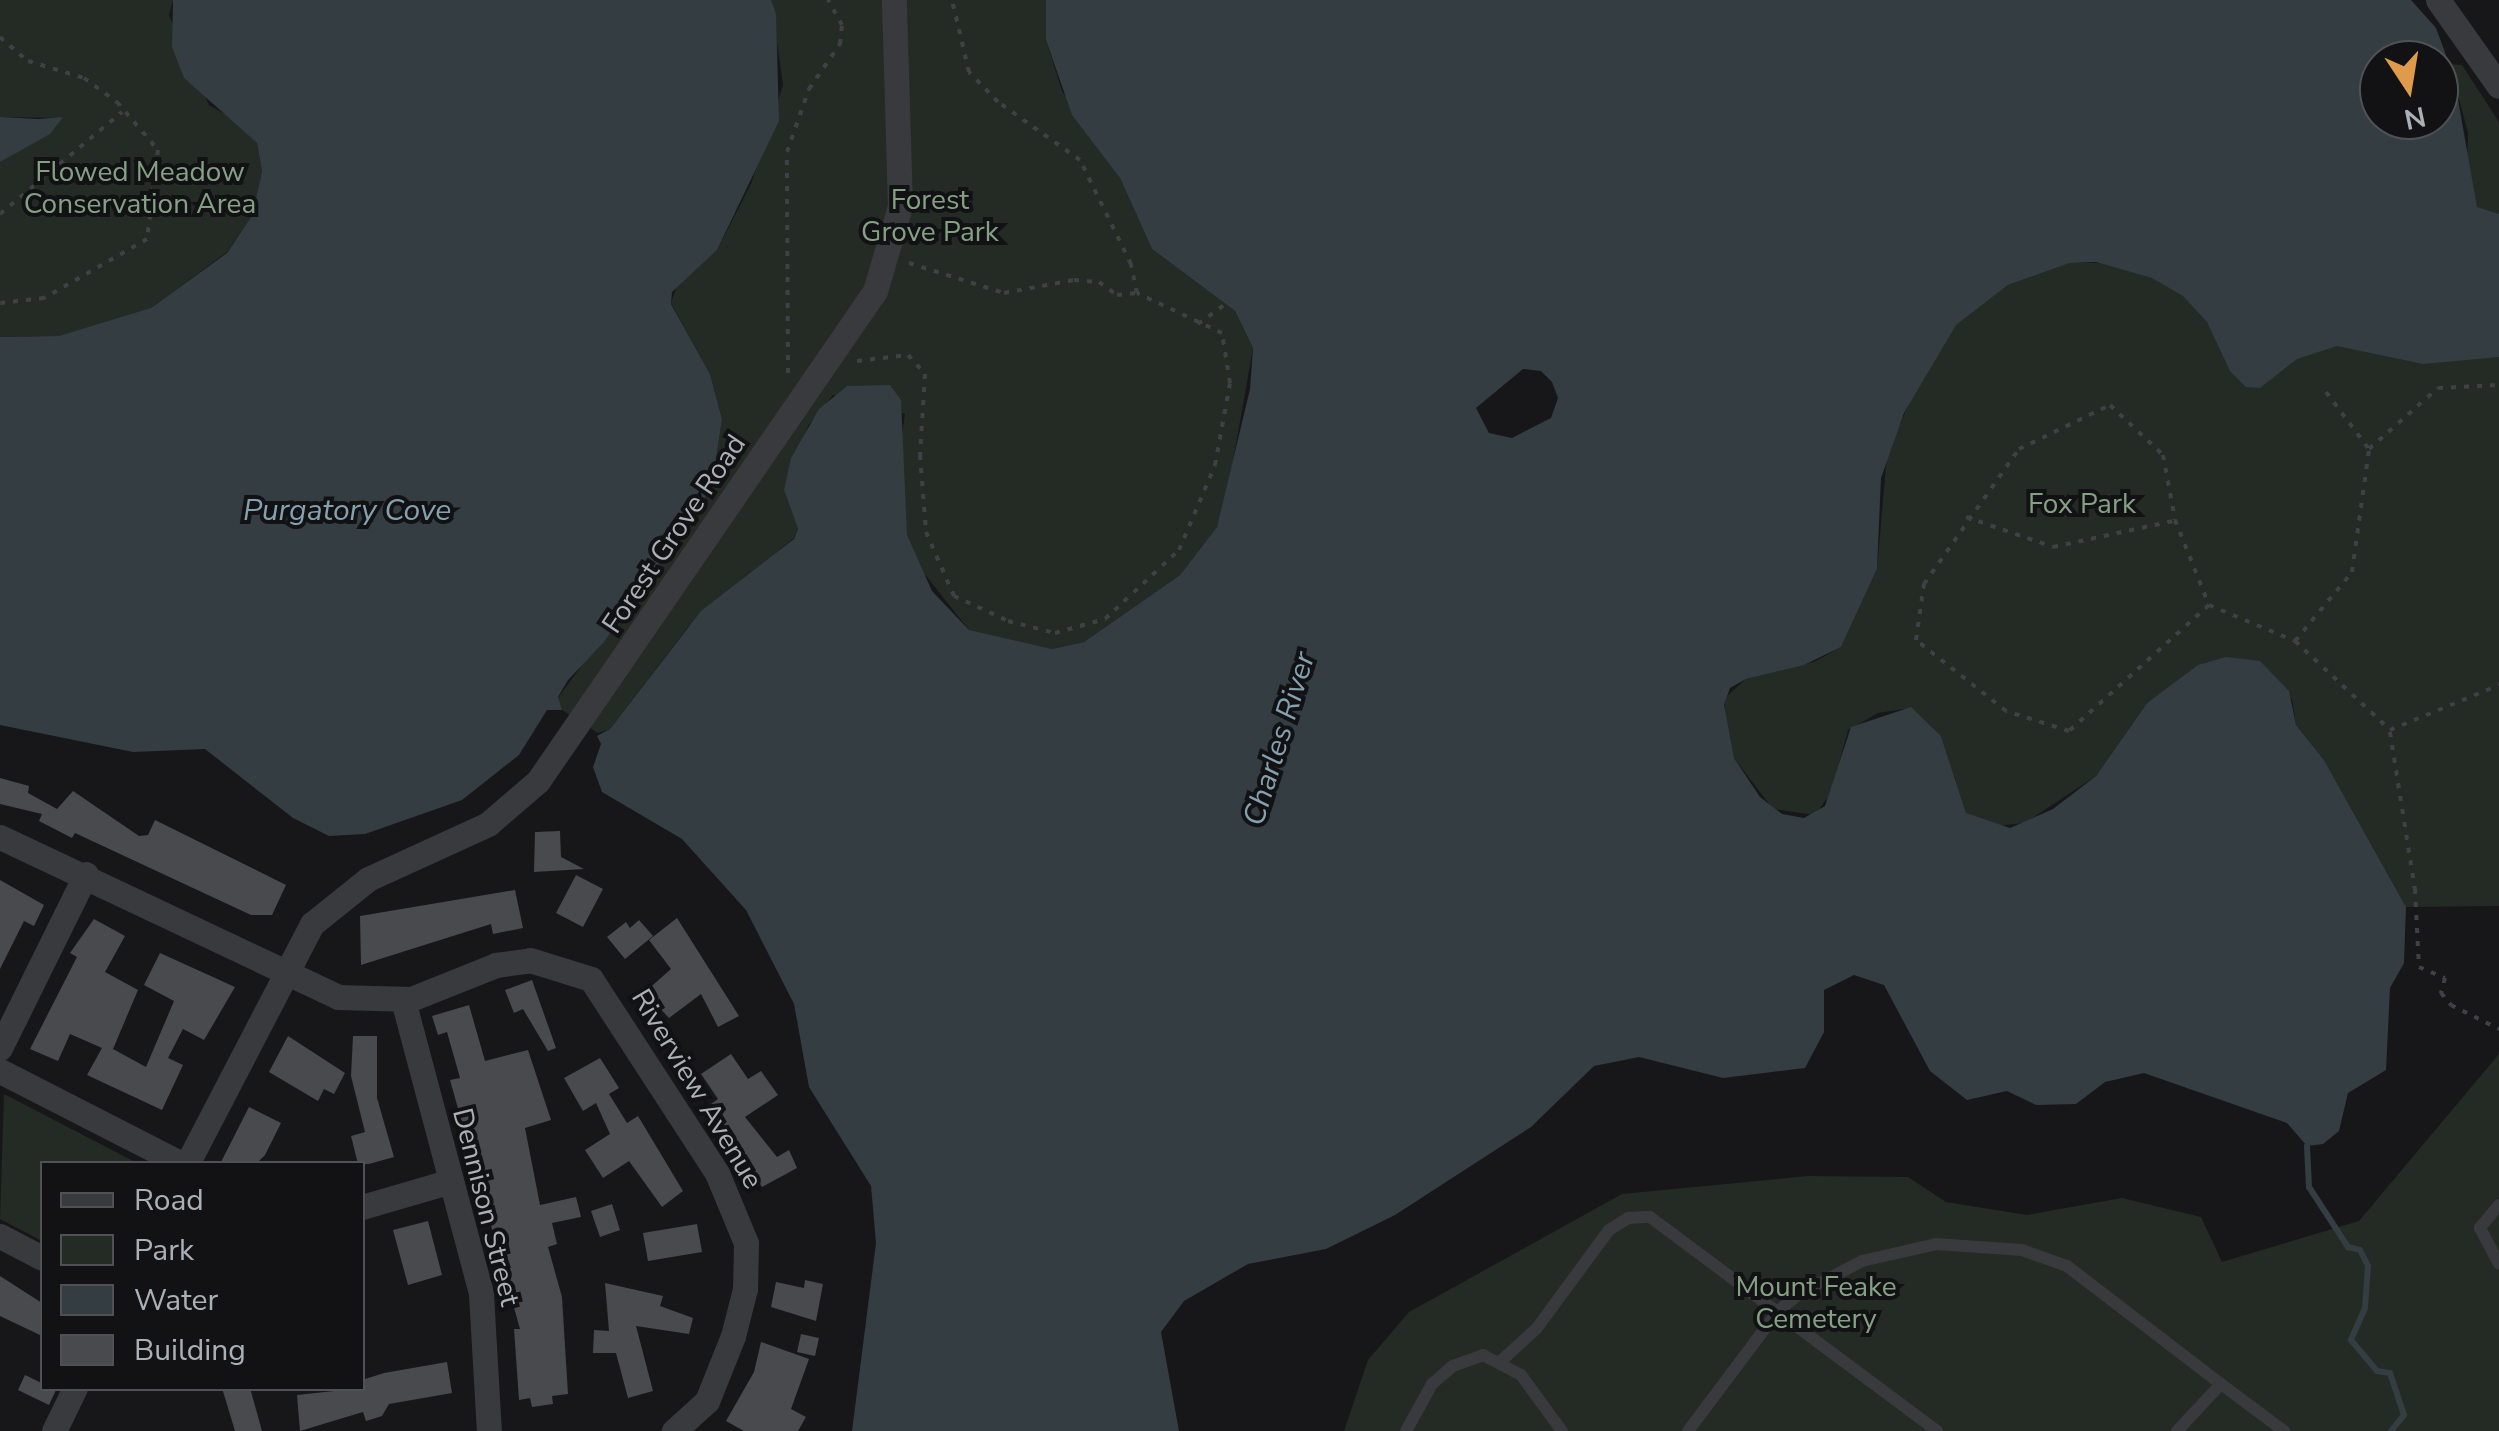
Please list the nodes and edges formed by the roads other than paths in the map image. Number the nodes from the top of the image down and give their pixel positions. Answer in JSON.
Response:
{"nodes":[{"id":1,"x":894,"y":0,"type":"edge"},
{"id":2,"x":2438,"y":0,"type":"edge"},
{"id":3,"x":2499,"y":86,"type":"edge"},
{"id":4,"x":0,"y":838,"type":"edge"},
{"id":5,"x":86,"y":874,"type":"junction"},
{"id":6,"x":282,"y":974,"type":"junction"},
{"id":7,"x":403,"y":1000,"type":"junction"},
{"id":8,"x":0,"y":1048,"type":"edge"},
{"id":9,"x":0,"y":1070,"type":"edge"},
{"id":10,"x":179,"y":1161,"type":"edge"},
{"id":11,"x":187,"y":1161,"type":"edge"},
{"id":12,"x":451,"y":1182,"type":"junction"},
{"id":13,"x":2499,"y":1205,"type":"edge"},
{"id":14,"x":365,"y":1206,"type":"edge"},
{"id":15,"x":0,"y":1236,"type":"edge"},
{"id":16,"x":40,"y":1257,"type":"edge"},
{"id":17,"x":2499,"y":1263,"type":"edge"},
{"id":18,"x":1778,"y":1311,"type":"junction"},
{"id":19,"x":1502,"y":1360,"type":"junction"},
{"id":20,"x":2221,"y":1384,"type":"junction"},
{"id":21,"x":74,"y":1391,"type":"edge"},
{"id":22,"x":54,"y":1431,"type":"edge"},
{"id":23,"x":490,"y":1431,"type":"edge"},
{"id":24,"x":674,"y":1431,"type":"edge"},
{"id":25,"x":1406,"y":1431,"type":"edge"},
{"id":26,"x":1562,"y":1431,"type":"edge"},
{"id":27,"x":1688,"y":1431,"type":"edge"},
{"id":28,"x":1937,"y":1431,"type":"edge"},
{"id":29,"x":2177,"y":1431,"type":"edge"},
{"id":30,"x":2284,"y":1431,"type":"edge"}],
"edges":[{"from":1,"to":6,"type":"street","name":"Forest Grove Road"},
{"from":2,"to":3,"type":"street"},
{"from":4,"to":5,"type":"street","name":"Riverview Avenue"},
{"from":5,"to":6,"type":"street","name":"Riverview Avenue"},
{"from":5,"to":8,"type":"street"},
{"from":6,"to":7,"type":"street","name":"Riverview Avenue"},
{"from":6,"to":11,"type":"street","name":"Forest Grove Road"},
{"from":7,"to":12,"type":"street","name":"Dennison Street"},
{"from":7,"to":24,"type":"street","name":"Riverview Avenue"},
{"from":9,"to":10,"type":"street"},
{"from":12,"to":14,"type":"street"},
{"from":12,"to":23,"type":"street","name":"Dennison Street"},
{"from":13,"to":17,"type":"lane"},
{"from":15,"to":16,"type":"street"},
{"from":18,"to":19,"type":"lane"},
{"from":18,"to":20,"type":"lane"},
{"from":18,"to":27,"type":"lane"},
{"from":18,"to":28,"type":"lane"},
{"from":19,"to":25,"type":"lane"},
{"from":19,"to":26,"type":"lane"},
{"from":20,"to":29,"type":"lane"},
{"from":20,"to":30,"type":"lane"},
{"from":21,"to":22,"type":"street"}]}
